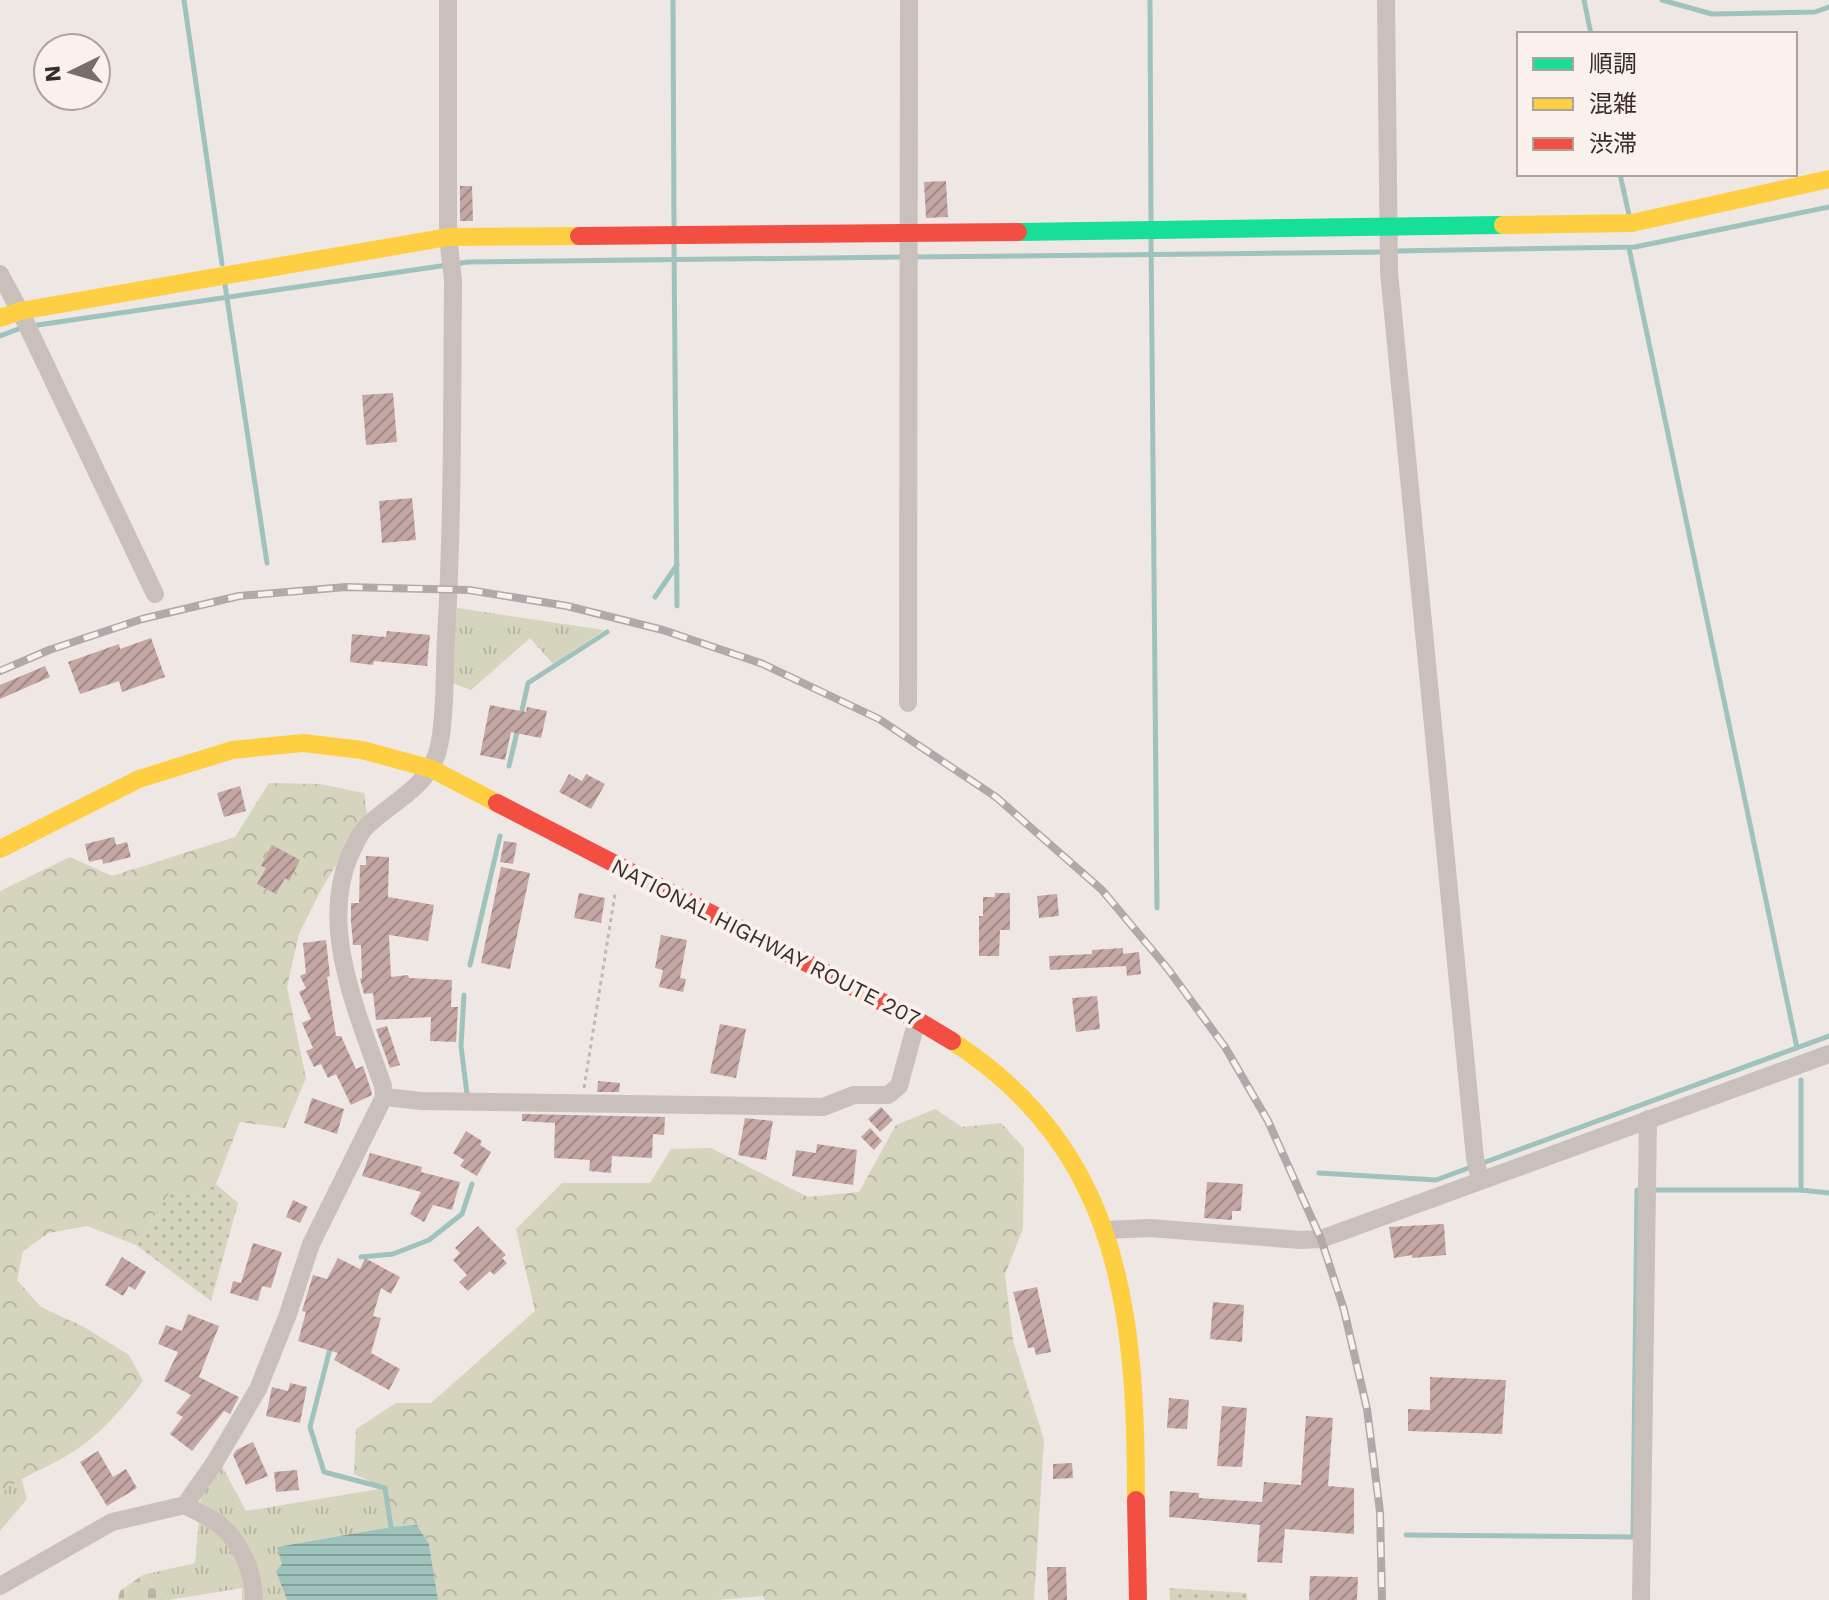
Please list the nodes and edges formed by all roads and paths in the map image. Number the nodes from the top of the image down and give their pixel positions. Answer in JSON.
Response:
{"nodes":[{"id":1,"x":448,"y":0,"type":"edge"},
{"id":2,"x":909,"y":0,"type":"edge"},
{"id":3,"x":1386,"y":0,"type":"edge"},
{"id":4,"x":1829,"y":179,"type":"edge"},
{"id":5,"x":909,"y":241,"type":"junction"},
{"id":6,"x":1387,"y":243,"type":"junction"},
{"id":7,"x":450,"y":255,"type":"junction"},
{"id":8,"x":0,"y":274,"type":"edge"},
{"id":9,"x":0,"y":318,"type":"edge"},
{"id":10,"x":25,"y":322,"type":"junction"},
{"id":11,"x":155,"y":594,"type":"dead end"},
{"id":12,"x":908,"y":703,"type":"dead end"},
{"id":13,"x":432,"y":769,"type":"junction"},
{"id":14,"x":0,"y":849,"type":"edge"},
{"id":15,"x":615,"y":893,"type":"dead end"},
{"id":16,"x":917,"y":1020,"type":"junction"},
{"id":17,"x":1829,"y":1054,"type":"edge"},
{"id":18,"x":384,"y":1097,"type":"junction"},
{"id":19,"x":581,"y":1103,"type":"junction"},
{"id":20,"x":1648,"y":1119,"type":"junction"},
{"id":21,"x":1478,"y":1170,"type":"junction"},
{"id":22,"x":1106,"y":1230,"type":"junction"},
{"id":23,"x":185,"y":1505,"type":"junction"},
{"id":24,"x":0,"y":1586,"type":"edge"},
{"id":25,"x":254,"y":1600,"type":"edge"},
{"id":26,"x":1138,"y":1600,"type":"edge"},
{"id":27,"x":1641,"y":1600,"type":"edge"}],
"edges":[{"from":1,"to":7,"type":"street"},
{"from":2,"to":5,"type":"street"},
{"from":3,"to":6,"type":"street"},
{"from":4,"to":6,"type":"main road"},
{"from":5,"to":6,"type":"main road"},
{"from":5,"to":7,"type":"main road"},
{"from":5,"to":12,"type":"street"},
{"from":6,"to":21,"type":"street"},
{"from":7,"to":10,"type":"main road"},
{"from":7,"to":13,"type":"street"},
{"from":8,"to":10,"type":"street"},
{"from":9,"to":10,"type":"main road"},
{"from":10,"to":11,"type":"street"},
{"from":13,"to":14,"type":"main road","name":"NATIONAL HIGHWAY ROUTE 207"},
{"from":13,"to":16,"type":"main road","name":"NATIONAL HIGHWAY ROUTE 207"},
{"from":13,"to":18,"type":"street"},
{"from":15,"to":19,"type":"path"},
{"from":16,"to":19,"type":"street"},
{"from":16,"to":22,"type":"main road","name":"NATIONAL HIGHWAY ROUTE 207"},
{"from":17,"to":20,"type":"street"},
{"from":18,"to":19,"type":"street"},
{"from":18,"to":23,"type":"street"},
{"from":20,"to":21,"type":"street"},
{"from":20,"to":27,"type":"street"},
{"from":21,"to":22,"type":"street"},
{"from":22,"to":26,"type":"main road","name":"NATIONAL HIGHWAY ROUTE 207"},
{"from":23,"to":24,"type":"street"},
{"from":23,"to":25,"type":"street"}]}
